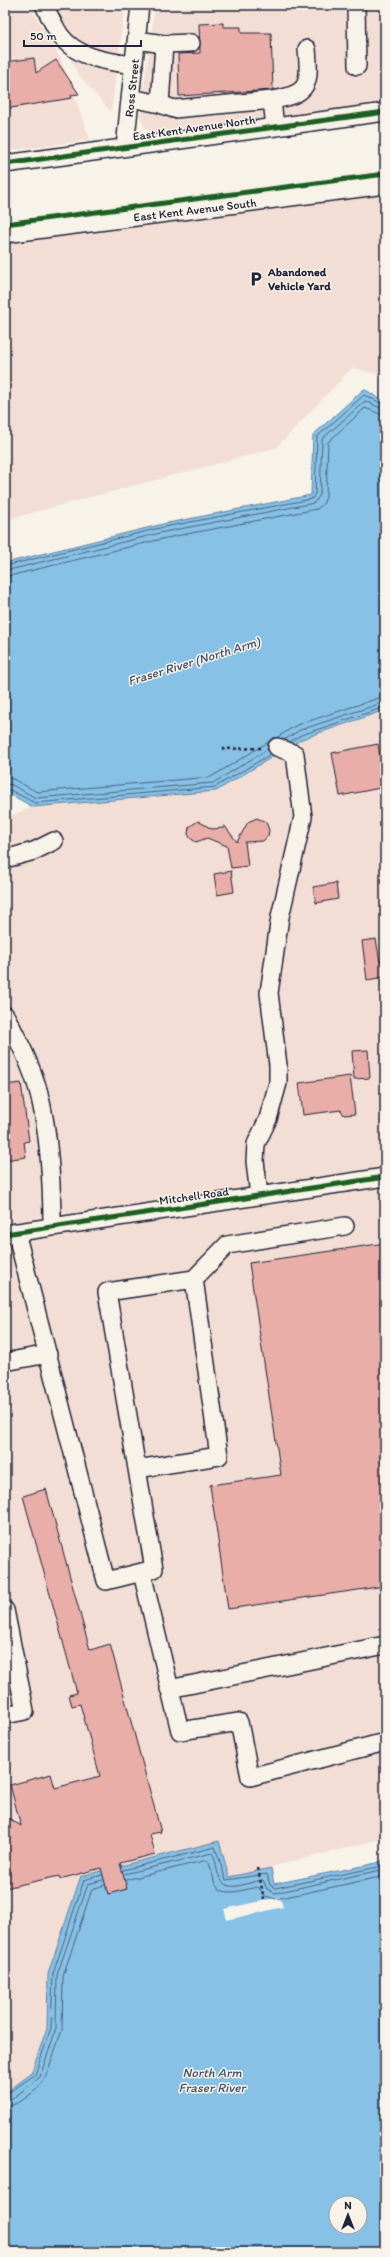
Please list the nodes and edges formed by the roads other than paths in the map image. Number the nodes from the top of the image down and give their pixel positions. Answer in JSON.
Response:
{"nodes":[{"id":1,"x":44,"y":5,"type":"edge"},
{"id":2,"x":140,"y":5,"type":"edge"},
{"id":3,"x":356,"y":5,"type":"edge"},
{"id":4,"x":137,"y":40,"type":"junction"},
{"id":5,"x":191,"y":43,"type":"dead end"},
{"id":6,"x":164,"y":44,"type":"junction"},
{"id":7,"x":307,"y":49,"type":"dead end"},
{"id":8,"x":134,"y":65,"type":"junction"},
{"id":9,"x":357,"y":66,"type":"dead end"},
{"id":10,"x":131,"y":98,"type":"junction"},
{"id":11,"x":272,"y":100,"type":"junction"},
{"id":12,"x":160,"y":104,"type":"junction"},
{"id":13,"x":385,"y":112,"type":"edge"},
{"id":14,"x":275,"y":127,"type":"junction"},
{"id":15,"x":125,"y":147,"type":"junction"},
{"id":16,"x":5,"y":164,"type":"edge"},
{"id":17,"x":385,"y":185,"type":"edge"},
{"id":18,"x":5,"y":234,"type":"edge"},
{"id":19,"x":277,"y":747,"type":"road end"},
{"id":20,"x":54,"y":841,"type":"dead end"},
{"id":21,"x":5,"y":859,"type":"edge"},
{"id":22,"x":5,"y":1015,"type":"edge"},
{"id":23,"x":385,"y":1178,"type":"edge"},
{"id":24,"x":259,"y":1196,"type":"junction"},
{"id":25,"x":345,"y":1226,"type":"dead end"},
{"id":26,"x":52,"y":1227,"type":"junction"},
{"id":27,"x":11,"y":1233,"type":"edge"},
{"id":28,"x":194,"y":1279,"type":"junction"},
{"id":29,"x":48,"y":1354,"type":"junction"},
{"id":30,"x":5,"y":1362,"type":"edge"},
{"id":31,"x":137,"y":1469,"type":"junction"},
{"id":32,"x":142,"y":1573,"type":"junction"},
{"id":33,"x":5,"y":1610,"type":"edge"},
{"id":34,"x":385,"y":1645,"type":"edge"},
{"id":35,"x":169,"y":1689,"type":"junction"},
{"id":36,"x":5,"y":1715,"type":"edge"},
{"id":37,"x":385,"y":1742,"type":"edge"}],
"edges":[{"from":1,"to":8,"type":"street"},
{"from":2,"to":4,"type":"street","name":"Ross Street"},
{"from":3,"to":9,"type":"street"},
{"from":4,"to":6,"type":"street"},
{"from":4,"to":8,"type":"street","name":"Ross Street"},
{"from":5,"to":6,"type":"street"},
{"from":6,"to":12,"type":"street"},
{"from":7,"to":11,"type":"street"},
{"from":8,"to":10,"type":"street","name":"Ross Street"},
{"from":10,"to":12,"type":"street"},
{"from":10,"to":15,"type":"street","name":"Ross Street"},
{"from":11,"to":12,"type":"street"},
{"from":11,"to":14,"type":"street"},
{"from":13,"to":14,"type":"street","name":"East Kent Avenue North"},
{"from":14,"to":15,"type":"street","name":"East Kent Avenue North"},
{"from":15,"to":16,"type":"street","name":"East Kent Avenue North"},
{"from":17,"to":18,"type":"street","name":"East Kent Avenue South"},
{"from":19,"to":24,"type":"street"},
{"from":20,"to":21,"type":"street"},
{"from":22,"to":26,"type":"street"},
{"from":23,"to":24,"type":"street","name":"Mitchell Road"},
{"from":24,"to":26,"type":"street","name":"Mitchell Road"},
{"from":25,"to":28,"type":"street"},
{"from":26,"to":27,"type":"street","name":"Mitchell Road"},
{"from":27,"to":29,"type":"street"},
{"from":28,"to":31,"type":"street"},
{"from":28,"to":31,"type":"street"},
{"from":29,"to":30,"type":"street"},
{"from":29,"to":32,"type":"street"},
{"from":31,"to":32,"type":"street"},
{"from":32,"to":35,"type":"street"},
{"from":33,"to":36,"type":"street"},
{"from":34,"to":35,"type":"street"},
{"from":35,"to":37,"type":"street"}]}
